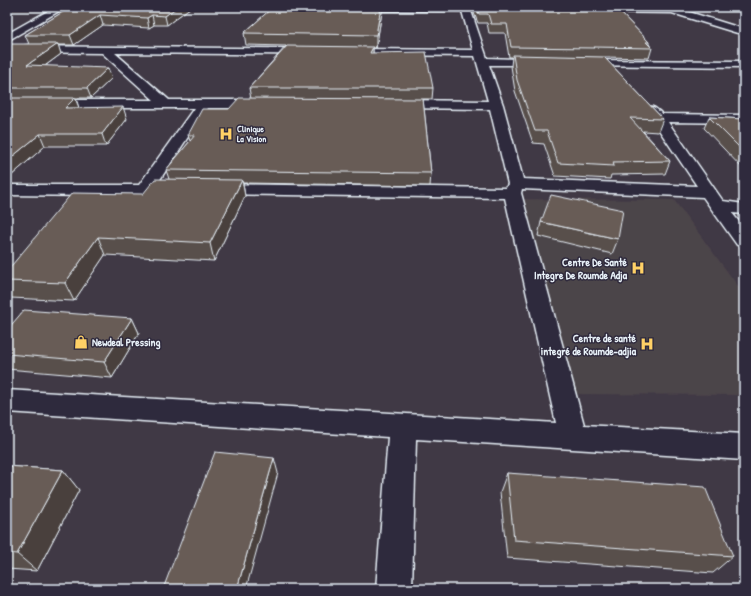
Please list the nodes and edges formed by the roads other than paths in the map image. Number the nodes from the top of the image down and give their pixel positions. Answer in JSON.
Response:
{"nodes":[{"id":1,"x":62,"y":7,"type":"edge"},
{"id":2,"x":319,"y":7,"type":"edge"},
{"id":3,"x":465,"y":7,"type":"edge"},
{"id":4,"x":489,"y":8,"type":"edge"},
{"id":5,"x":577,"y":9,"type":"edge"},
{"id":6,"x":669,"y":9,"type":"edge"},
{"id":7,"x":744,"y":32,"type":"edge"},
{"id":8,"x":7,"y":38,"type":"edge"},
{"id":9,"x":7,"y":49,"type":"edge"},
{"id":10,"x":106,"y":51,"type":"junction"},
{"id":11,"x":480,"y":57,"type":"junction"},
{"id":12,"x":552,"y":62,"type":"edge"},
{"id":13,"x":568,"y":63,"type":"edge"},
{"id":14,"x":607,"y":64,"type":"junction"},
{"id":15,"x":744,"y":64,"type":"edge"},
{"id":16,"x":617,"y":74,"type":"edge"},
{"id":17,"x":642,"y":101,"type":"edge"},
{"id":18,"x":7,"y":104,"type":"edge"},
{"id":19,"x":166,"y":104,"type":"junction"},
{"id":20,"x":204,"y":104,"type":"junction"},
{"id":21,"x":275,"y":104,"type":"edge"},
{"id":22,"x":378,"y":104,"type":"edge"},
{"id":23,"x":496,"y":105,"type":"junction"},
{"id":24,"x":658,"y":118,"type":"junction"},
{"id":25,"x":744,"y":118,"type":"edge"},
{"id":26,"x":145,"y":189,"type":"junction"},
{"id":27,"x":514,"y":189,"type":"junction"},
{"id":28,"x":7,"y":190,"type":"edge"},
{"id":29,"x":713,"y":199,"type":"junction"},
{"id":30,"x":744,"y":209,"type":"edge"},
{"id":31,"x":744,"y":241,"type":"edge"},
{"id":32,"x":7,"y":401,"type":"edge"},
{"id":33,"x":403,"y":426,"type":"junction"},
{"id":34,"x":573,"y":436,"type":"junction"},
{"id":35,"x":744,"y":447,"type":"edge"},
{"id":36,"x":394,"y":589,"type":"edge"}],
"edges":[{"from":1,"to":8,"type":"street"},
{"from":2,"to":3,"type":"street"},
{"from":3,"to":4,"type":"street"},
{"from":3,"to":11,"type":"street"},
{"from":5,"to":6,"type":"street"},
{"from":6,"to":7,"type":"street"},
{"from":9,"to":10,"type":"street"},
{"from":10,"to":11,"type":"street"},
{"from":10,"to":19,"type":"street"},
{"from":11,"to":12,"type":"street"},
{"from":11,"to":23,"type":"street"},
{"from":13,"to":14,"type":"street"},
{"from":14,"to":15,"type":"street"},
{"from":14,"to":16,"type":"street"},
{"from":17,"to":24,"type":"street"},
{"from":18,"to":19,"type":"street"},
{"from":19,"to":20,"type":"street"},
{"from":20,"to":21,"type":"street"},
{"from":20,"to":26,"type":"street"},
{"from":22,"to":23,"type":"street"},
{"from":23,"to":27,"type":"street"},
{"from":24,"to":25,"type":"street"},
{"from":24,"to":29,"type":"street"},
{"from":26,"to":27,"type":"street"},
{"from":26,"to":28,"type":"street"},
{"from":27,"to":29,"type":"street"},
{"from":27,"to":34,"type":"street"},
{"from":29,"to":30,"type":"street"},
{"from":29,"to":31,"type":"street"},
{"from":32,"to":33,"type":"street"},
{"from":33,"to":34,"type":"street"},
{"from":33,"to":36,"type":"street"},
{"from":34,"to":35,"type":"street"}]}
